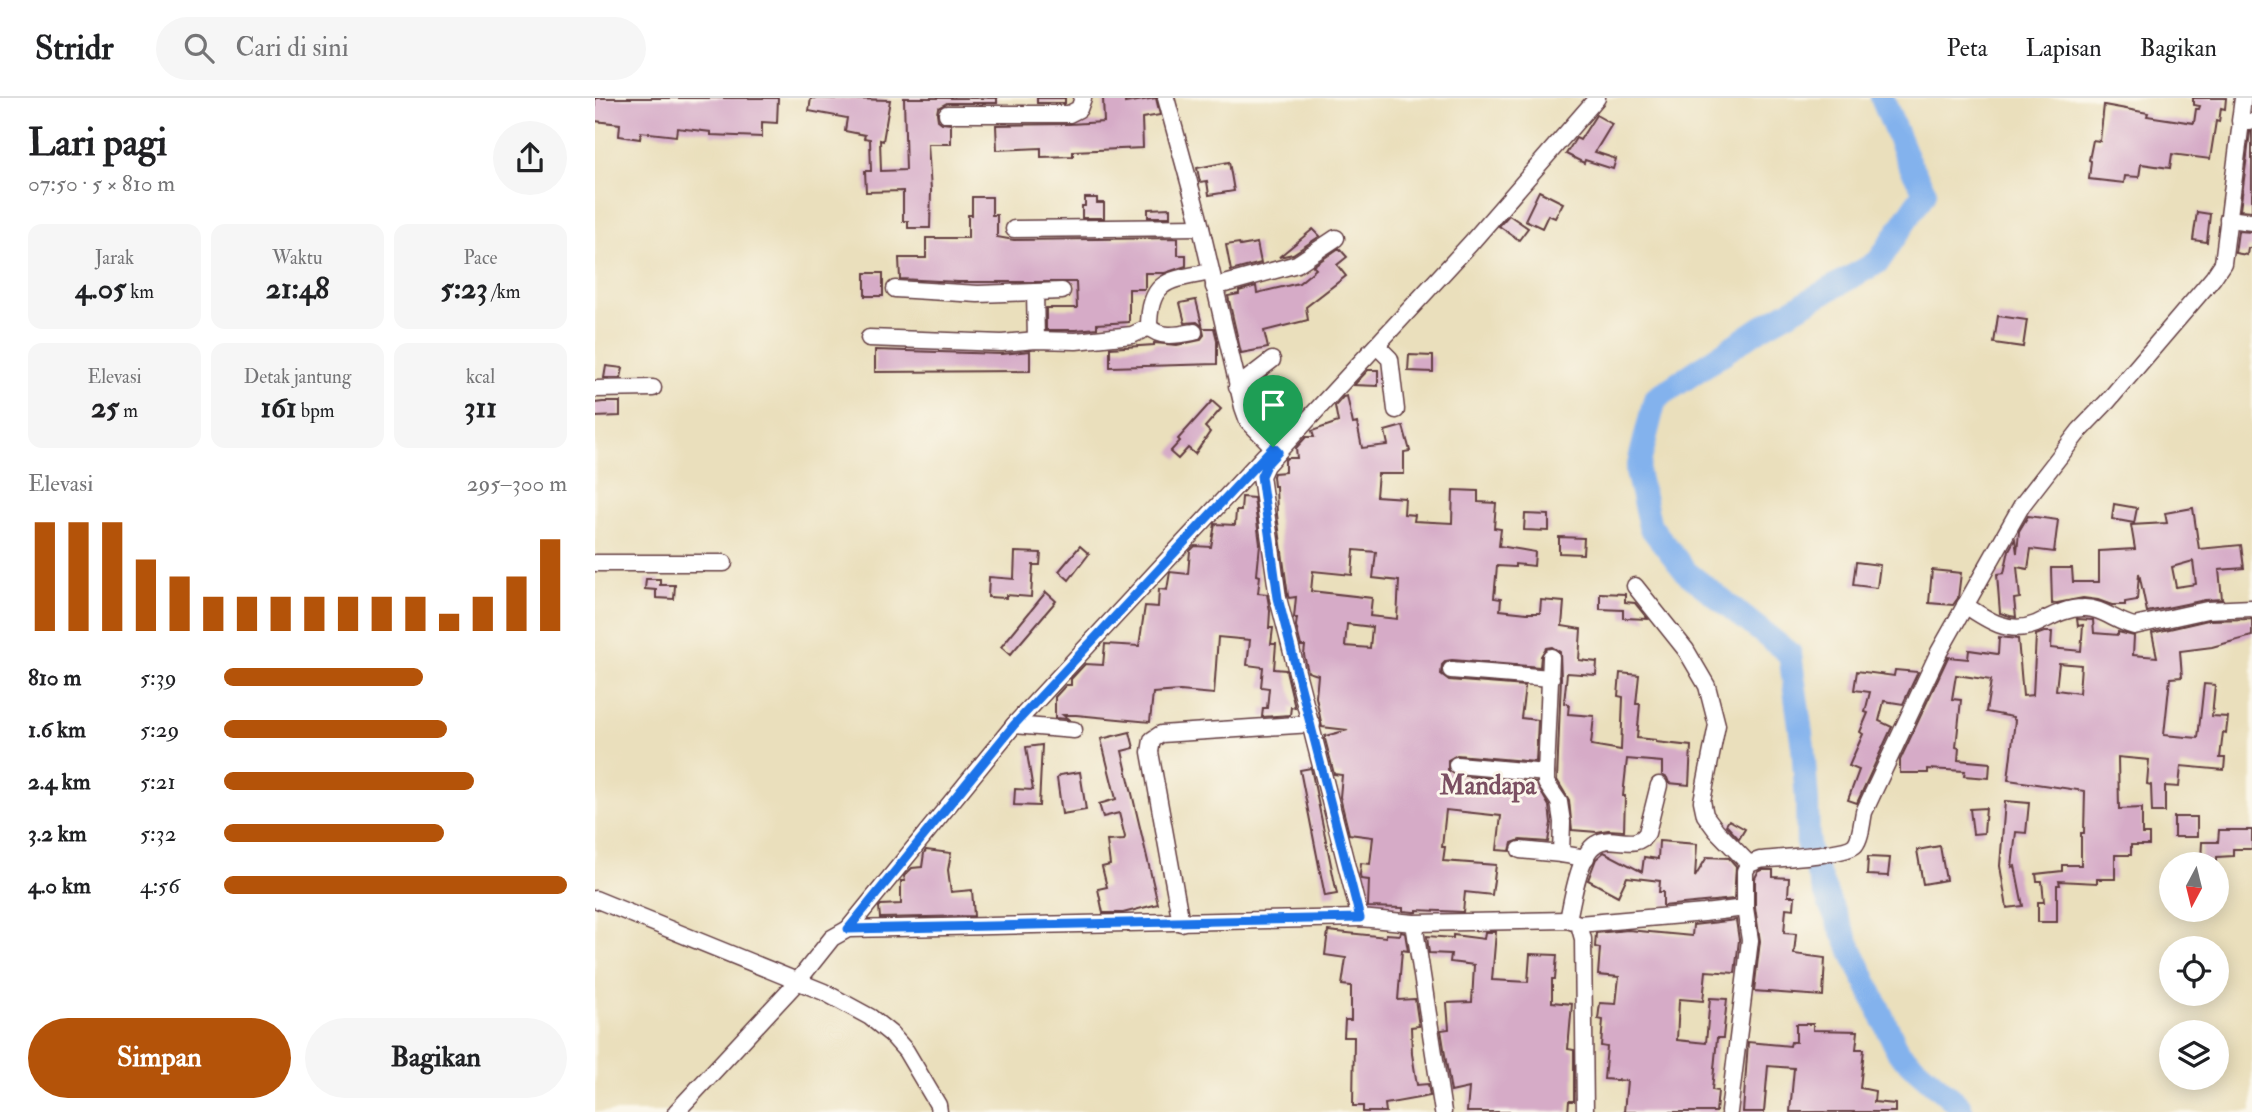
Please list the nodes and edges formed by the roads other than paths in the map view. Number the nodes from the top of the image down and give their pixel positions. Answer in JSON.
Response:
{"nodes":[{"id":1,"x":1083,"y":98,"type":"edge"},
{"id":2,"x":1166,"y":98,"type":"edge"},
{"id":3,"x":1597,"y":98,"type":"edge"},
{"id":4,"x":2243,"y":98,"type":"edge"},
{"id":5,"x":947,"y":114,"type":"dead end"},
{"id":6,"x":2247,"y":122,"type":"edge"},
{"id":7,"x":2235,"y":166,"type":"junction"},
{"id":8,"x":2252,"y":167,"type":"edge"},
{"id":9,"x":2228,"y":219,"type":"junction"},
{"id":10,"x":2252,"y":222,"type":"edge"},
{"id":11,"x":1201,"y":227,"type":"junction"},
{"id":12,"x":1013,"y":229,"type":"dead end"},
{"id":13,"x":1336,"y":238,"type":"dead end"},
{"id":14,"x":1213,"y":280,"type":"junction"},
{"id":15,"x":895,"y":289,"type":"dead end"},
{"id":16,"x":1062,"y":291,"type":"dead end"},
{"id":17,"x":1035,"y":292,"type":"junction"},
{"id":18,"x":1149,"y":327,"type":"junction"},
{"id":19,"x":1194,"y":332,"type":"dead end"},
{"id":20,"x":869,"y":338,"type":"dead end"},
{"id":21,"x":1036,"y":340,"type":"junction"},
{"id":22,"x":1377,"y":345,"type":"junction"},
{"id":23,"x":1272,"y":360,"type":"dead end"},
{"id":24,"x":1237,"y":387,"type":"junction"},
{"id":25,"x":653,"y":388,"type":"dead end"},
{"id":26,"x":595,"y":389,"type":"edge"},
{"id":27,"x":1396,"y":410,"type":"dead end"},
{"id":28,"x":1273,"y":447,"type":"junction"},
{"id":29,"x":595,"y":563,"type":"edge"},
{"id":30,"x":724,"y":563,"type":"dead end"},
{"id":31,"x":1635,"y":586,"type":"dead end"},
{"id":32,"x":1965,"y":605,"type":"junction"},
{"id":33,"x":2252,"y":608,"type":"edge"},
{"id":34,"x":1551,"y":657,"type":"dead end"},
{"id":35,"x":1451,"y":670,"type":"dead end"},
{"id":36,"x":1551,"y":678,"type":"junction"},
{"id":37,"x":1311,"y":724,"type":"junction"},
{"id":38,"x":1014,"y":725,"type":"junction"},
{"id":39,"x":1074,"y":730,"type":"dead end"},
{"id":40,"x":1457,"y":765,"type":"dead end"},
{"id":41,"x":1546,"y":773,"type":"junction"},
{"id":42,"x":1659,"y":785,"type":"dead end"},
{"id":43,"x":1520,"y":850,"type":"dead end"},
{"id":44,"x":1562,"y":854,"type":"junction"},
{"id":45,"x":1586,"y":858,"type":"junction"},
{"id":46,"x":1749,"y":864,"type":"junction"},
{"id":47,"x":595,"y":899,"type":"edge"},
{"id":48,"x":1745,"y":908,"type":"junction"},
{"id":49,"x":1360,"y":918,"type":"junction"},
{"id":50,"x":1574,"y":922,"type":"junction"},
{"id":51,"x":1181,"y":923,"type":"junction"},
{"id":52,"x":1414,"y":923,"type":"junction"},
{"id":53,"x":848,"y":929,"type":"junction"},
{"id":54,"x":783,"y":977,"type":"junction"},
{"id":55,"x":676,"y":1112,"type":"edge"},
{"id":56,"x":939,"y":1112,"type":"edge"},
{"id":57,"x":1443,"y":1112,"type":"edge"},
{"id":58,"x":1585,"y":1112,"type":"edge"},
{"id":59,"x":1729,"y":1112,"type":"edge"}],
"edges":[{"from":1,"to":5,"type":"street"},
{"from":2,"to":11,"type":"street"},
{"from":3,"to":22,"type":"street"},
{"from":4,"to":6,"type":"street"},
{"from":6,"to":7,"type":"street"},
{"from":7,"to":8,"type":"street"},
{"from":7,"to":9,"type":"street"},
{"from":9,"to":10,"type":"street"},
{"from":9,"to":32,"type":"street"},
{"from":11,"to":12,"type":"street"},
{"from":11,"to":14,"type":"street"},
{"from":13,"to":14,"type":"street"},
{"from":14,"to":18,"type":"street"},
{"from":14,"to":24,"type":"street"},
{"from":15,"to":17,"type":"street"},
{"from":16,"to":17,"type":"street"},
{"from":17,"to":21,"type":"street"},
{"from":18,"to":19,"type":"street"},
{"from":18,"to":21,"type":"street"},
{"from":20,"to":21,"type":"street"},
{"from":22,"to":27,"type":"street"},
{"from":22,"to":28,"type":"street"},
{"from":23,"to":24,"type":"street"},
{"from":24,"to":28,"type":"street"},
{"from":25,"to":26,"type":"street"},
{"from":28,"to":37,"type":"street"},
{"from":28,"to":38,"type":"street"},
{"from":29,"to":30,"type":"street"},
{"from":31,"to":46,"type":"street"},
{"from":32,"to":33,"type":"street"},
{"from":32,"to":46,"type":"street"},
{"from":34,"to":36,"type":"street"},
{"from":35,"to":36,"type":"street"},
{"from":36,"to":41,"type":"street"},
{"from":37,"to":49,"type":"street"},
{"from":37,"to":51,"type":"street"},
{"from":38,"to":39,"type":"street"},
{"from":38,"to":53,"type":"street"},
{"from":40,"to":41,"type":"street"},
{"from":41,"to":44,"type":"street"},
{"from":42,"to":45,"type":"street"},
{"from":43,"to":44,"type":"street"},
{"from":44,"to":45,"type":"street"},
{"from":45,"to":50,"type":"street"},
{"from":46,"to":48,"type":"street"},
{"from":47,"to":54,"type":"street"},
{"from":48,"to":50,"type":"street"},
{"from":48,"to":59,"type":"street"},
{"from":49,"to":51,"type":"street"},
{"from":49,"to":52,"type":"street"},
{"from":50,"to":52,"type":"street"},
{"from":50,"to":58,"type":"street"},
{"from":51,"to":53,"type":"street"},
{"from":52,"to":57,"type":"street"},
{"from":53,"to":54,"type":"street"},
{"from":54,"to":55,"type":"street"},
{"from":54,"to":56,"type":"street"}]}
